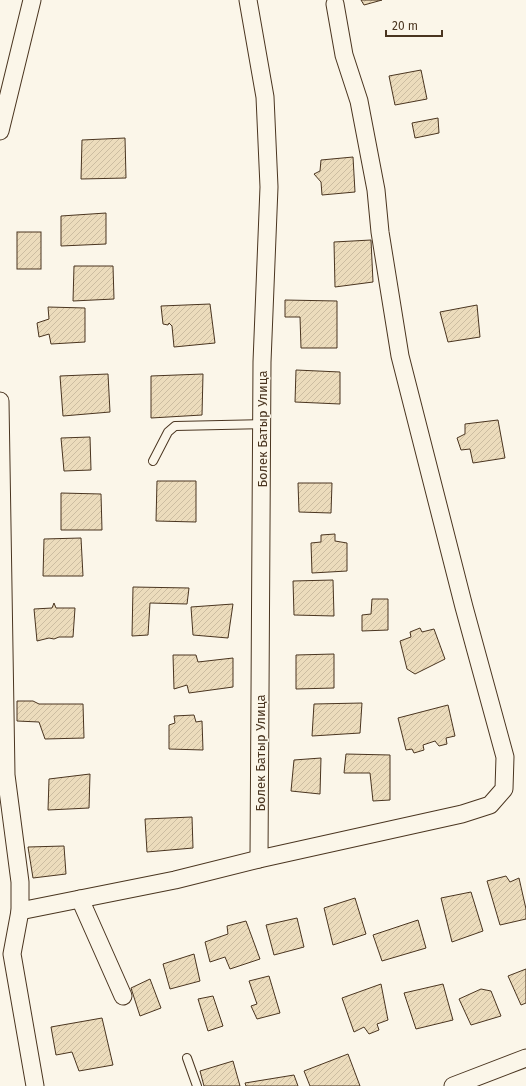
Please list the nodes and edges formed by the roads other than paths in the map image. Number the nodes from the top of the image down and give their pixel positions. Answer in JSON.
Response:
{"nodes":[{"id":1,"x":32,"y":0,"type":"edge"},
{"id":2,"x":248,"y":0,"type":"edge"},
{"id":3,"x":335,"y":4,"type":"dead end"},
{"id":4,"x":0,"y":131,"type":"edge"},
{"id":5,"x":0,"y":401,"type":"edge"},
{"id":6,"x":262,"y":424,"type":"junction"},
{"id":7,"x":153,"y":461,"type":"dead end"},
{"id":8,"x":2,"y":665,"type":"edge"},
{"id":9,"x":259,"y":859,"type":"junction"},
{"id":10,"x":80,"y":899,"type":"junction"},
{"id":11,"x":20,"y":911,"type":"junction"},
{"id":12,"x":123,"y":996,"type":"dead end"},
{"id":13,"x":188,"y":1058,"type":"dead end"},
{"id":14,"x":526,"y":1058,"type":"edge"},
{"id":15,"x":35,"y":1086,"type":"edge"},
{"id":16,"x":197,"y":1086,"type":"edge"},
{"id":17,"x":453,"y":1086,"type":"edge"}],
"edges":[{"from":1,"to":4,"type":"street"},
{"from":2,"to":6,"type":"street","name":"Болек Батыр Улица"},
{"from":3,"to":9,"type":"street"},
{"from":5,"to":8,"type":"street"},
{"from":6,"to":7,"type":"lane"},
{"from":6,"to":9,"type":"street","name":"Болек Батыр Улица"},
{"from":8,"to":11,"type":"street"},
{"from":9,"to":10,"type":"street"},
{"from":10,"to":11,"type":"street"},
{"from":10,"to":12,"type":"street"},
{"from":11,"to":15,"type":"street"},
{"from":13,"to":16,"type":"lane"},
{"from":14,"to":17,"type":"street"}]}
